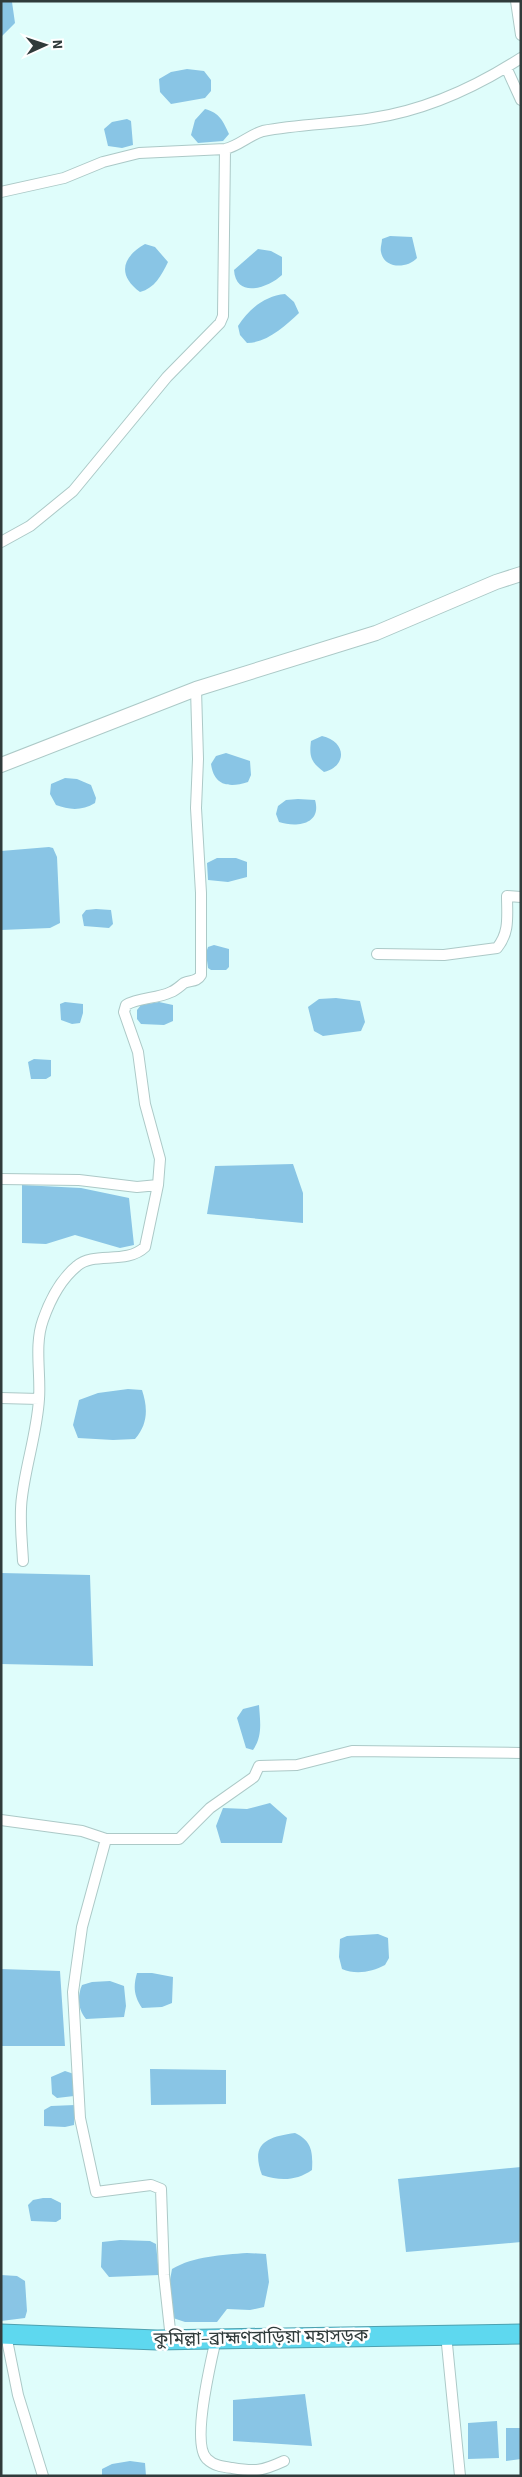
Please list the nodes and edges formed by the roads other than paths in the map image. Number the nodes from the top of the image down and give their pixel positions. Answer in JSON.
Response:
{"nodes":[{"id":1,"x":516,"y":1,"type":"edge"},
{"id":2,"x":521,"y":35,"type":"edge"},
{"id":3,"x":521,"y":58,"type":"edge"},
{"id":4,"x":506,"y":67,"type":"junction"},
{"id":5,"x":521,"y":100,"type":"edge"},
{"id":6,"x":226,"y":149,"type":"junction"},
{"id":7,"x":1,"y":192,"type":"edge"},
{"id":8,"x":1,"y":542,"type":"edge"},
{"id":9,"x":521,"y":574,"type":"edge"},
{"id":10,"x":196,"y":689,"type":"junction"},
{"id":11,"x":1,"y":765,"type":"edge"},
{"id":12,"x":521,"y":897,"type":"edge"},
{"id":13,"x":377,"y":954,"type":"dead end"},
{"id":14,"x":1,"y":1179,"type":"edge"},
{"id":15,"x":158,"y":1185,"type":"junction"},
{"id":16,"x":1,"y":1398,"type":"edge"},
{"id":17,"x":39,"y":1399,"type":"junction"},
{"id":18,"x":23,"y":1561,"type":"dead end"},
{"id":19,"x":521,"y":1752,"type":"edge"},
{"id":20,"x":1,"y":1820,"type":"edge"},
{"id":21,"x":106,"y":1839,"type":"junction"},
{"id":22,"x":4,"y":2334,"type":"edge"},
{"id":23,"x":446,"y":2334,"type":"junction"},
{"id":24,"x":521,"y":2334,"type":"edge"},
{"id":25,"x":216,"y":2339,"type":"junction"},
{"id":26,"x":171,"y":2340,"type":"junction"},
{"id":27,"x":284,"y":2461,"type":"dead end"},
{"id":28,"x":43,"y":2476,"type":"edge"},
{"id":29,"x":460,"y":2476,"type":"edge"}],
"edges":[{"from":1,"to":2,"type":"street"},
{"from":3,"to":4,"type":"street"},
{"from":4,"to":5,"type":"street"},
{"from":4,"to":6,"type":"street"},
{"from":6,"to":7,"type":"street"},
{"from":6,"to":8,"type":"street"},
{"from":9,"to":10,"type":"street"},
{"from":10,"to":11,"type":"street"},
{"from":10,"to":15,"type":"street"},
{"from":12,"to":13,"type":"street"},
{"from":14,"to":15,"type":"street"},
{"from":15,"to":17,"type":"street"},
{"from":16,"to":17,"type":"street"},
{"from":17,"to":18,"type":"street"},
{"from":19,"to":21,"type":"street"},
{"from":20,"to":21,"type":"street"},
{"from":21,"to":26,"type":"street"},
{"from":22,"to":26,"type":"highway","name":"কুমিল্লা–ব্রাহ্মণবাড়িয়া মহাসড়ক"},
{"from":22,"to":28,"type":"street"},
{"from":23,"to":24,"type":"highway","name":"কুমিল্লা–ব্রাহ্মণবাড়িয়া মহাসড়ক"},
{"from":23,"to":25,"type":"highway","name":"কুমিল্লা–ব্রাহ্মণবাড়িয়া মহাসড়ক"},
{"from":23,"to":29,"type":"street"},
{"from":25,"to":26,"type":"highway","name":"কুমিল্লা–ব্রাহ্মণবাড়িয়া মহাসড়ক"},
{"from":25,"to":27,"type":"street"}]}
